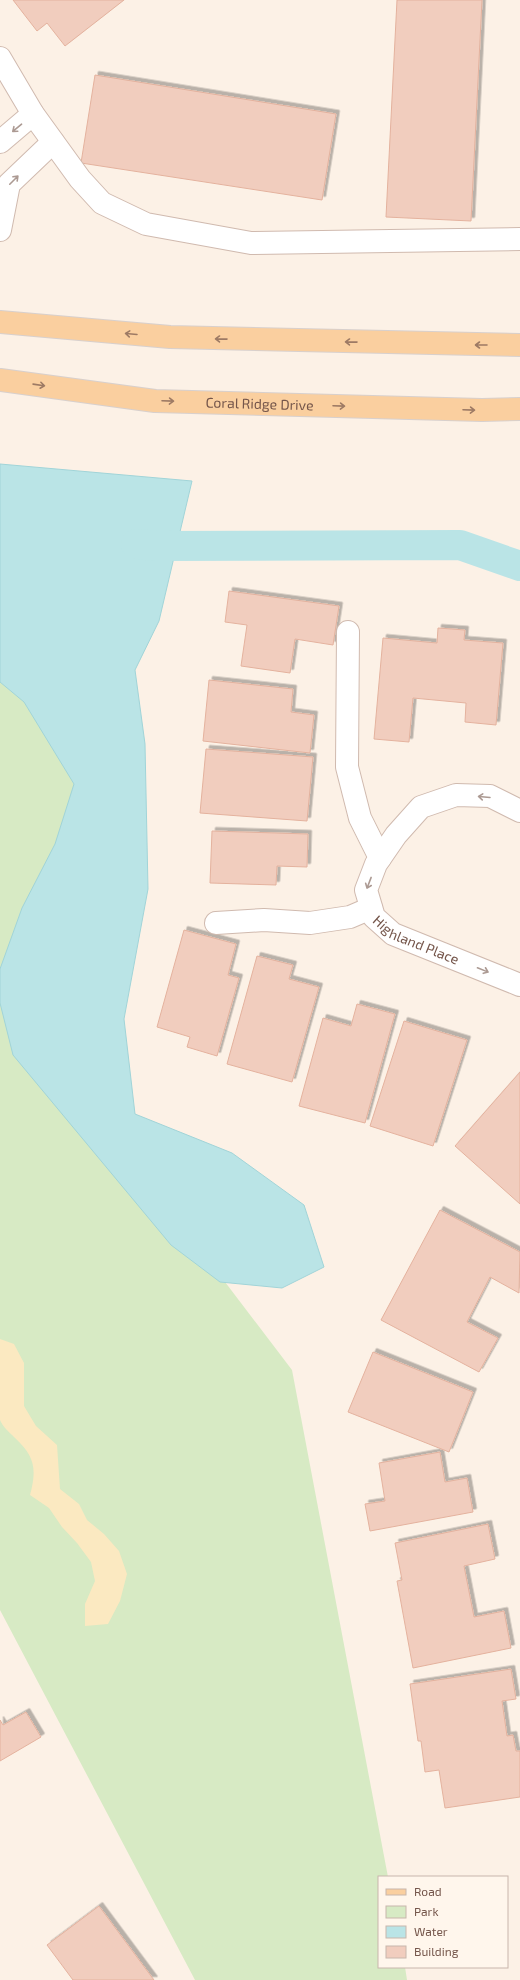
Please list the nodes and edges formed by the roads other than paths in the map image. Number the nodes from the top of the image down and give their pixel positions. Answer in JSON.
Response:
{"nodes":[{"id":1,"x":0,"y":58,"type":"edge"},
{"id":2,"x":33,"y":114,"type":"junction"},
{"id":3,"x":0,"y":142,"type":"edge"},
{"id":4,"x":53,"y":142,"type":"junction"},
{"id":5,"x":0,"y":230,"type":"edge"},
{"id":6,"x":520,"y":239,"type":"edge"},
{"id":7,"x":0,"y":322,"type":"edge"},
{"id":8,"x":520,"y":345,"type":"edge"},
{"id":9,"x":0,"y":380,"type":"edge"},
{"id":10,"x":520,"y":409,"type":"edge"},
{"id":11,"x":348,"y":632,"type":"dead end"},
{"id":12,"x":520,"y":811,"type":"edge"},
{"id":13,"x":380,"y":858,"type":"junction"},
{"id":14,"x":371,"y":908,"type":"junction"},
{"id":15,"x":216,"y":923,"type":"dead end"},
{"id":16,"x":520,"y":985,"type":"edge"}],
"edges":[{"from":1,"to":2,"type":"street"},
{"from":2,"to":3,"type":"street","one_way":true},
{"from":2,"to":4,"type":"street"},
{"from":5,"to":4,"type":"street","one_way":true},
{"from":4,"to":6,"type":"street"},
{"from":8,"to":7,"type":"main road","one_way":true},
{"from":9,"to":10,"type":"main road","name":"Coral Ridge Drive","one_way":true},
{"from":11,"to":13,"type":"street"},
{"from":12,"to":13,"type":"street","name":"Highland Place","one_way":true},
{"from":13,"to":14,"type":"street","name":"Highland Place","one_way":true},
{"from":14,"to":15,"type":"street"},
{"from":14,"to":16,"type":"street","name":"Highland Place","one_way":true}]}
